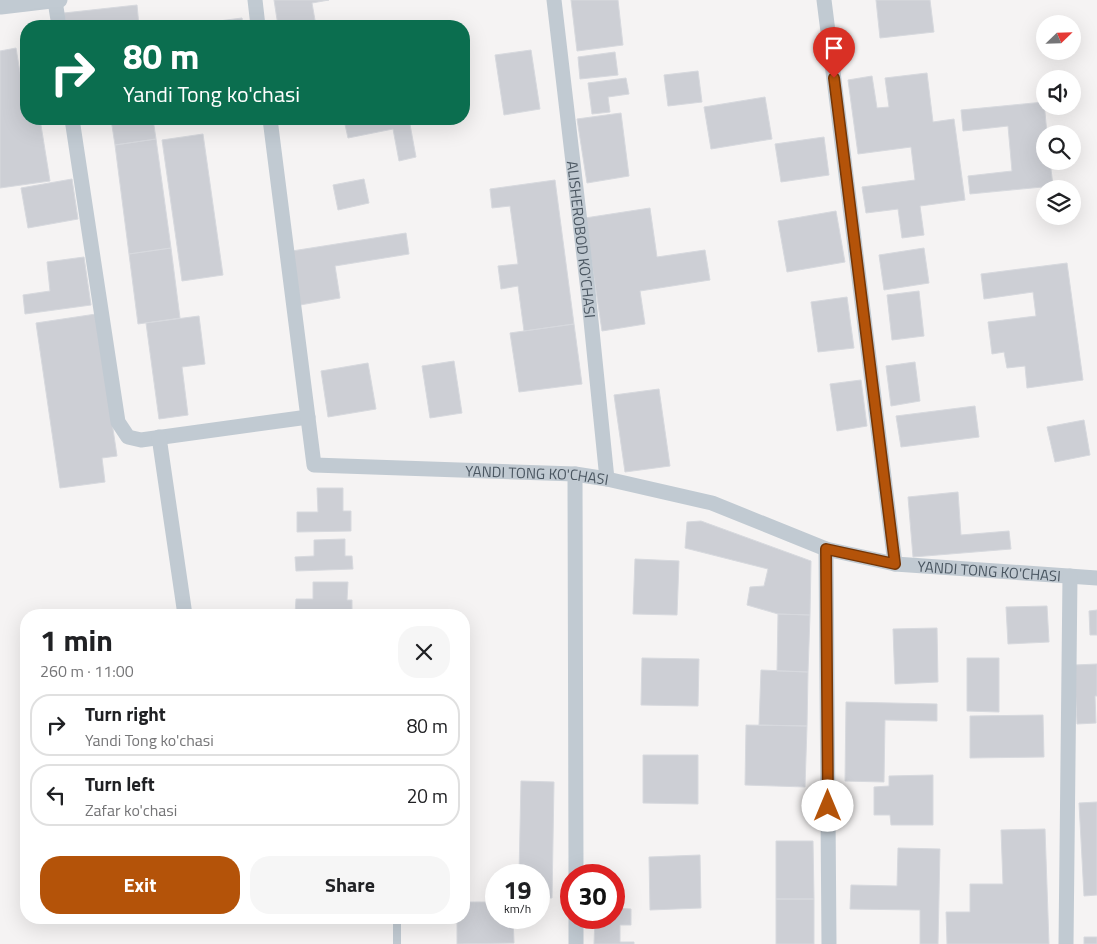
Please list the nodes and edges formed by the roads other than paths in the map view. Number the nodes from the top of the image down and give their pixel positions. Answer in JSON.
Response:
{"nodes":[{"id":1,"x":60,"y":0,"type":"edge"},
{"id":2,"x":255,"y":0,"type":"edge"},
{"id":3,"x":554,"y":0,"type":"edge"},
{"id":4,"x":824,"y":0,"type":"edge"},
{"id":5,"x":55,"y":1,"type":"edge"},
{"id":6,"x":0,"y":5,"type":"edge"},
{"id":7,"x":58,"y":20,"type":"edge"},
{"id":8,"x":257,"y":20,"type":"edge"},
{"id":9,"x":73,"y":125,"type":"edge"},
{"id":10,"x":271,"y":125,"type":"edge"},
{"id":11,"x":308,"y":417,"type":"junction"},
{"id":12,"x":159,"y":437,"type":"junction"},
{"id":13,"x":576,"y":474,"type":"junction"},
{"id":14,"x":607,"y":479,"type":"junction"},
{"id":15,"x":826,"y":549,"type":"junction"},
{"id":16,"x":895,"y":564,"type":"junction"},
{"id":17,"x":1070,"y":576,"type":"junction"},
{"id":18,"x":1097,"y":578,"type":"edge"},
{"id":19,"x":184,"y":609,"type":"edge"},
{"id":20,"x":576,"y":864,"type":"edge"},
{"id":21,"x":397,"y":924,"type":"edge"},
{"id":22,"x":576,"y":929,"type":"edge"},
{"id":23,"x":397,"y":944,"type":"edge"},
{"id":24,"x":576,"y":944,"type":"edge"},
{"id":25,"x":829,"y":944,"type":"edge"},
{"id":26,"x":1066,"y":944,"type":"edge"}],
"edges":[{"from":1,"to":5,"type":"street"},
{"from":2,"to":8,"type":"street"},
{"from":3,"to":14,"type":"street","name":"ALISHEROBOD KO'CHASI"},
{"from":4,"to":16,"type":"street"},
{"from":5,"to":6,"type":"street"},
{"from":5,"to":7,"type":"street"},
{"from":9,"to":12,"type":"street"},
{"from":10,"to":11,"type":"street","name":"YANDI TONG KO'CHASI"},
{"from":11,"to":12,"type":"street"},
{"from":11,"to":13,"type":"street","name":"YANDI TONG KO'CHASI"},
{"from":12,"to":19,"type":"street"},
{"from":13,"to":14,"type":"street","name":"YANDI TONG KO'CHASI"},
{"from":13,"to":20,"type":"street"},
{"from":14,"to":15,"type":"street","name":"YANDI TONG KO'CHASI"},
{"from":15,"to":16,"type":"street","name":"YANDI TONG KO'CHASI"},
{"from":15,"to":25,"type":"street"},
{"from":16,"to":17,"type":"street","name":"YANDI TONG KO'CHASI"},
{"from":17,"to":18,"type":"street","name":"YANDI TONG KO'CHASI"},
{"from":17,"to":26,"type":"street"},
{"from":21,"to":23,"type":"lane"},
{"from":22,"to":24,"type":"street"}]}
